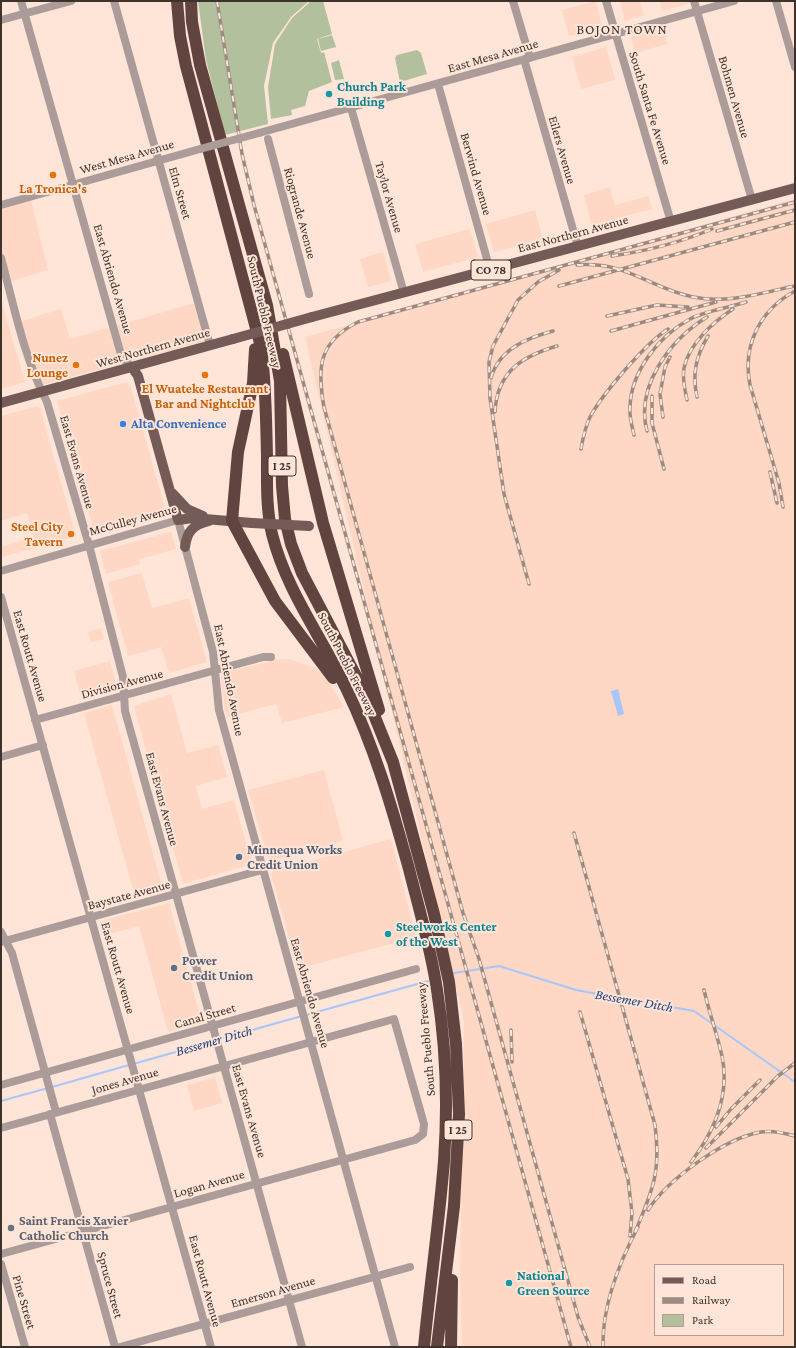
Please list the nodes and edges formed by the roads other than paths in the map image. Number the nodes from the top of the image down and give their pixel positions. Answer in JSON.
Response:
{"nodes":[{"id":1,"x":21,"y":1,"type":"edge"},
{"id":2,"x":71,"y":1,"type":"edge"},
{"id":3,"x":114,"y":1,"type":"edge"},
{"id":4,"x":177,"y":1,"type":"edge"},
{"id":5,"x":191,"y":1,"type":"edge"},
{"id":6,"x":513,"y":1,"type":"edge"},
{"id":7,"x":606,"y":1,"type":"edge"},
{"id":8,"x":694,"y":1,"type":"edge"},
{"id":9,"x":734,"y":1,"type":"edge"},
{"id":10,"x":776,"y":1,"type":"edge"},
{"id":11,"x":697,"y":11,"type":"junction"},
{"id":12,"x":25,"y":14,"type":"junction"},
{"id":13,"x":1,"y":20,"type":"edge"},
{"id":14,"x":615,"y":34,"type":"junction"},
{"id":15,"x":527,"y":59,"type":"junction"},
{"id":16,"x":795,"y":67,"type":"edge"},
{"id":17,"x":438,"y":84,"type":"junction"},
{"id":18,"x":351,"y":108,"type":"junction"},
{"id":19,"x":259,"y":133,"type":"joint"},
{"id":20,"x":268,"y":139,"type":"dead end"},
{"id":21,"x":158,"y":161,"type":"junction"},
{"id":22,"x":73,"y":185,"type":"junction"},
{"id":23,"x":795,"y":188,"type":"edge"},
{"id":24,"x":752,"y":200,"type":"junction"},
{"id":25,"x":1,"y":205,"type":"edge"},
{"id":26,"x":671,"y":222,"type":"junction"},
{"id":27,"x":578,"y":247,"type":"junction"},
{"id":28,"x":1,"y":258,"type":"edge"},
{"id":29,"x":490,"y":270,"type":"junction"},
{"id":30,"x":404,"y":293,"type":"junction"},
{"id":31,"x":309,"y":294,"type":"dead end"},
{"id":32,"x":249,"y":302,"type":"junction"},
{"id":33,"x":267,"y":305,"type":"junction"},
{"id":34,"x":312,"y":317,"type":"joint"},
{"id":35,"x":210,"y":345,"type":"junction"},
{"id":36,"x":132,"y":367,"type":"junction"},
{"id":37,"x":42,"y":392,"type":"junction"},
{"id":38,"x":1,"y":403,"type":"edge"},
{"id":39,"x":169,"y":489,"type":"junction"},
{"id":40,"x":178,"y":520,"type":"junction"},
{"id":41,"x":213,"y":520,"type":"junction"},
{"id":42,"x":232,"y":521,"type":"junction"},
{"id":43,"x":323,"y":523,"type":"junction"},
{"id":44,"x":89,"y":545,"type":"junction"},
{"id":45,"x":185,"y":547,"type":"junction"},
{"id":46,"x":1,"y":571,"type":"edge"},
{"id":47,"x":1,"y":596,"type":"edge"},
{"id":48,"x":271,"y":657,"type":"dead end"},
{"id":49,"x":216,"y":670,"type":"junction"},
{"id":50,"x":123,"y":696,"type":"junction"},
{"id":51,"x":35,"y":720,"type":"junction"},
{"id":52,"x":364,"y":727,"type":"junction"},
{"id":53,"x":43,"y":745,"type":"junction"},
{"id":54,"x":1,"y":757,"type":"edge"},
{"id":55,"x":393,"y":762,"type":"junction"},
{"id":56,"x":262,"y":870,"type":"junction"},
{"id":57,"x":175,"y":895,"type":"junction"},
{"id":58,"x":91,"y":918,"type":"junction"},
{"id":59,"x":1,"y":932,"type":"edge"},
{"id":60,"x":4,"y":942,"type":"edge"},
{"id":61,"x":416,"y":969,"type":"dead end"},
{"id":62,"x":299,"y":1002,"type":"junction"},
{"id":63,"x":212,"y":1027,"type":"junction"},
{"id":64,"x":310,"y":1041,"type":"junction"},
{"id":65,"x":128,"y":1050,"type":"junction"},
{"id":66,"x":223,"y":1065,"type":"junction"},
{"id":67,"x":46,"y":1074,"type":"junction"},
{"id":68,"x":1,"y":1085,"type":"edge"},
{"id":69,"x":139,"y":1089,"type":"junction"},
{"id":70,"x":53,"y":1113,"type":"junction"},
{"id":71,"x":1,"y":1128,"type":"edge"},
{"id":72,"x":423,"y":1134,"type":"joint"},
{"id":73,"x":343,"y":1160,"type":"junction"},
{"id":74,"x":257,"y":1183,"type":"junction"},
{"id":75,"x":454,"y":1206,"type":"junction"},
{"id":76,"x":173,"y":1207,"type":"junction"},
{"id":77,"x":83,"y":1231,"type":"junction"},
{"id":78,"x":1,"y":1254,"type":"edge"},
{"id":79,"x":1,"y":1264,"type":"edge"},
{"id":80,"x":410,"y":1267,"type":"dead end"},
{"id":81,"x":376,"y":1276,"type":"junction"},
{"id":82,"x":289,"y":1300,"type":"junction"},
{"id":83,"x":204,"y":1324,"type":"junction"},
{"id":84,"x":25,"y":1347,"type":"edge"},
{"id":85,"x":115,"y":1347,"type":"edge"},
{"id":86,"x":120,"y":1347,"type":"edge"},
{"id":87,"x":210,"y":1347,"type":"edge"},
{"id":88,"x":302,"y":1347,"type":"edge"},
{"id":89,"x":395,"y":1347,"type":"edge"},
{"id":90,"x":423,"y":1347,"type":"edge"},
{"id":91,"x":437,"y":1347,"type":"edge"},
{"id":92,"x":451,"y":1347,"type":"edge"}],
"edges":[{"from":1,"to":12,"type":"street","name":"East Abriendo Avenue"},
{"from":2,"to":12,"type":"street"},
{"from":3,"to":21,"type":"street","name":"Elm Street"},
{"from":4,"to":32,"type":"highway","name":"South Pueblo Freeway","number":"I 25"},
{"from":5,"to":33,"type":"highway","name":"South Pueblo Freeway","number":"I 25"},
{"from":6,"to":15,"type":"street","name":"Eilers Avenue"},
{"from":7,"to":14,"type":"street","name":"South Santa Fe Avenue"},
{"from":8,"to":11,"type":"street","name":"Bohmen Avenue"},
{"from":9,"to":11,"type":"street","name":"East Mesa Avenue"},
{"from":10,"to":16,"type":"street"},
{"from":11,"to":14,"type":"street","name":"East Mesa Avenue"},
{"from":11,"to":24,"type":"street","name":"Bohmen Avenue"},
{"from":12,"to":13,"type":"street"},
{"from":12,"to":22,"type":"street","name":"East Abriendo Avenue"},
{"from":14,"to":15,"type":"street","name":"East Mesa Avenue"},
{"from":14,"to":26,"type":"street","name":"South Santa Fe Avenue"},
{"from":15,"to":17,"type":"street","name":"East Mesa Avenue"},
{"from":15,"to":27,"type":"street","name":"Eilers Avenue"},
{"from":17,"to":18,"type":"street","name":"East Mesa Avenue"},
{"from":17,"to":29,"type":"street","name":"Berwind Avenue"},
{"from":18,"to":19,"type":"street","name":"East Mesa Avenue"},
{"from":18,"to":30,"type":"street","name":"Taylor Avenue"},
{"from":19,"to":21,"type":"street","name":"West Mesa Avenue","bridge":true},
{"from":20,"to":31,"type":"street","name":"Riogrande Avenue"},
{"from":21,"to":22,"type":"street","name":"West Mesa Avenue"},
{"from":21,"to":35,"type":"street","name":"Elm Street"},
{"from":22,"to":25,"type":"street","name":"West Mesa Avenue"},
{"from":22,"to":36,"type":"street","name":"East Abriendo Avenue"},
{"from":23,"to":24,"type":"main road","name":"East Northern Avenue","number":"CO 78"},
{"from":24,"to":26,"type":"main road","name":"East Northern Avenue","number":"CO 78"},
{"from":26,"to":27,"type":"main road","name":"East Northern Avenue","number":"CO 78"},
{"from":27,"to":29,"type":"main road","name":"East Northern Avenue","number":"CO 78"},
{"from":28,"to":37,"type":"street","name":"East Evans Avenue"},
{"from":29,"to":30,"type":"main road","name":"East Northern Avenue","number":"CO 78"},
{"from":30,"to":34,"type":"main road","name":"East Northern Avenue","number":"CO 78"},
{"from":32,"to":42,"type":"highway"},
{"from":32,"to":52,"type":"highway","name":"South Pueblo Freeway","number":"I 25"},
{"from":33,"to":43,"type":"highway"},
{"from":33,"to":55,"type":"highway","name":"South Pueblo Freeway","number":"I 25"},
{"from":34,"to":35,"type":"main road","name":"West Northern Avenue","number":"CO 78","bridge":true},
{"from":35,"to":36,"type":"main road","name":"West Northern Avenue","number":"CO 78"},
{"from":36,"to":37,"type":"main road","name":"West Northern Avenue","number":"CO 78"},
{"from":36,"to":39,"type":"main road","name":"East Abriendo Avenue"},
{"from":37,"to":38,"type":"main road","name":"West Northern Avenue","number":"CO 78"},
{"from":37,"to":44,"type":"street","name":"East Evans Avenue"},
{"from":39,"to":40,"type":"main road","name":"East Abriendo Avenue"},
{"from":39,"to":41,"type":"main road"},
{"from":40,"to":41,"type":"main road","name":"McCulley Avenue"},
{"from":40,"to":44,"type":"street","name":"McCulley Avenue"},
{"from":40,"to":45,"type":"street","name":"East Abriendo Avenue"},
{"from":41,"to":42,"type":"main road","name":"McCulley Avenue"},
{"from":41,"to":45,"type":"main road"},
{"from":42,"to":43,"type":"main road","name":"McCulley Avenue","bridge":true},
{"from":42,"to":52,"type":"highway"},
{"from":43,"to":55,"type":"highway"},
{"from":44,"to":46,"type":"street","name":"McCulley Avenue"},
{"from":44,"to":50,"type":"street","name":"East Evans Avenue"},
{"from":45,"to":49,"type":"street","name":"East Abriendo Avenue"},
{"from":47,"to":51,"type":"street","name":"East Routt Avenue"},
{"from":48,"to":49,"type":"street","name":"Division Avenue"},
{"from":49,"to":50,"type":"street","name":"Division Avenue"},
{"from":49,"to":56,"type":"street","name":"East Abriendo Avenue"},
{"from":50,"to":51,"type":"street","name":"Division Avenue"},
{"from":50,"to":57,"type":"street","name":"East Evans Avenue"},
{"from":51,"to":53,"type":"street","name":"East Routt Avenue"},
{"from":52,"to":90,"type":"highway","name":"South Pueblo Freeway","number":"I 25"},
{"from":53,"to":54,"type":"street"},
{"from":53,"to":58,"type":"street","name":"East Routt Avenue"},
{"from":55,"to":75,"type":"highway","name":"South Pueblo Freeway","number":"I 25"},
{"from":56,"to":57,"type":"street","name":"Baystate Avenue"},
{"from":56,"to":62,"type":"street","name":"East Abriendo Avenue"},
{"from":57,"to":58,"type":"street","name":"Baystate Avenue"},
{"from":57,"to":63,"type":"street","name":"East Evans Avenue"},
{"from":58,"to":60,"type":"street","name":"Baystate Avenue"},
{"from":58,"to":65,"type":"street","name":"East Routt Avenue"},
{"from":59,"to":60,"type":"street","name":"Spruce Street"},
{"from":60,"to":67,"type":"street","name":"Spruce Street"},
{"from":61,"to":62,"type":"street","name":"Canal Street"},
{"from":62,"to":63,"type":"street","name":"Canal Street"},
{"from":62,"to":64,"type":"street","name":"East Abriendo Avenue"},
{"from":63,"to":65,"type":"street","name":"Canal Street"},
{"from":63,"to":66,"type":"street","name":"East Evans Avenue"},
{"from":64,"to":66,"type":"street","name":"Jones Avenue"},
{"from":64,"to":72,"type":"street","name":"Jones Avenue"},
{"from":64,"to":73,"type":"street","name":"East Abriendo Avenue"},
{"from":65,"to":67,"type":"street","name":"Canal Street"},
{"from":65,"to":69,"type":"street","name":"East Routt Avenue"},
{"from":66,"to":69,"type":"street","name":"Jones Avenue"},
{"from":66,"to":74,"type":"street","name":"East Evans Avenue"},
{"from":67,"to":68,"type":"street","name":"Canal Street"},
{"from":67,"to":70,"type":"street","name":"Spruce Street"},
{"from":69,"to":70,"type":"street","name":"Jones Avenue"},
{"from":69,"to":76,"type":"street","name":"East Routt Avenue"},
{"from":70,"to":71,"type":"street","name":"Jones Avenue"},
{"from":70,"to":77,"type":"street","name":"Spruce Street"},
{"from":72,"to":73,"type":"street","name":"Logan Avenue"},
{"from":73,"to":74,"type":"street","name":"Logan Avenue"},
{"from":73,"to":81,"type":"street","name":"East Abriendo Avenue"},
{"from":74,"to":76,"type":"street","name":"Logan Avenue"},
{"from":74,"to":82,"type":"street","name":"East Evans Avenue"},
{"from":75,"to":91,"type":"highway","name":"South Pueblo Freeway","number":"I 25"},
{"from":75,"to":92,"type":"highway"},
{"from":76,"to":77,"type":"street","name":"Logan Avenue"},
{"from":76,"to":83,"type":"street","name":"East Routt Avenue"},
{"from":77,"to":78,"type":"street","name":"Logan Avenue"},
{"from":77,"to":85,"type":"street","name":"Spruce Street"},
{"from":79,"to":84,"type":"street","name":"Pine Street"},
{"from":80,"to":81,"type":"street","name":"Emerson Avenue"},
{"from":81,"to":82,"type":"street","name":"Emerson Avenue"},
{"from":81,"to":89,"type":"street","name":"East Abriendo Avenue"},
{"from":82,"to":83,"type":"street","name":"Emerson Avenue"},
{"from":82,"to":88,"type":"street","name":"East Evans Avenue"},
{"from":83,"to":86,"type":"street","name":"Emerson Avenue"},
{"from":83,"to":87,"type":"street","name":"East Routt Avenue"}]}
